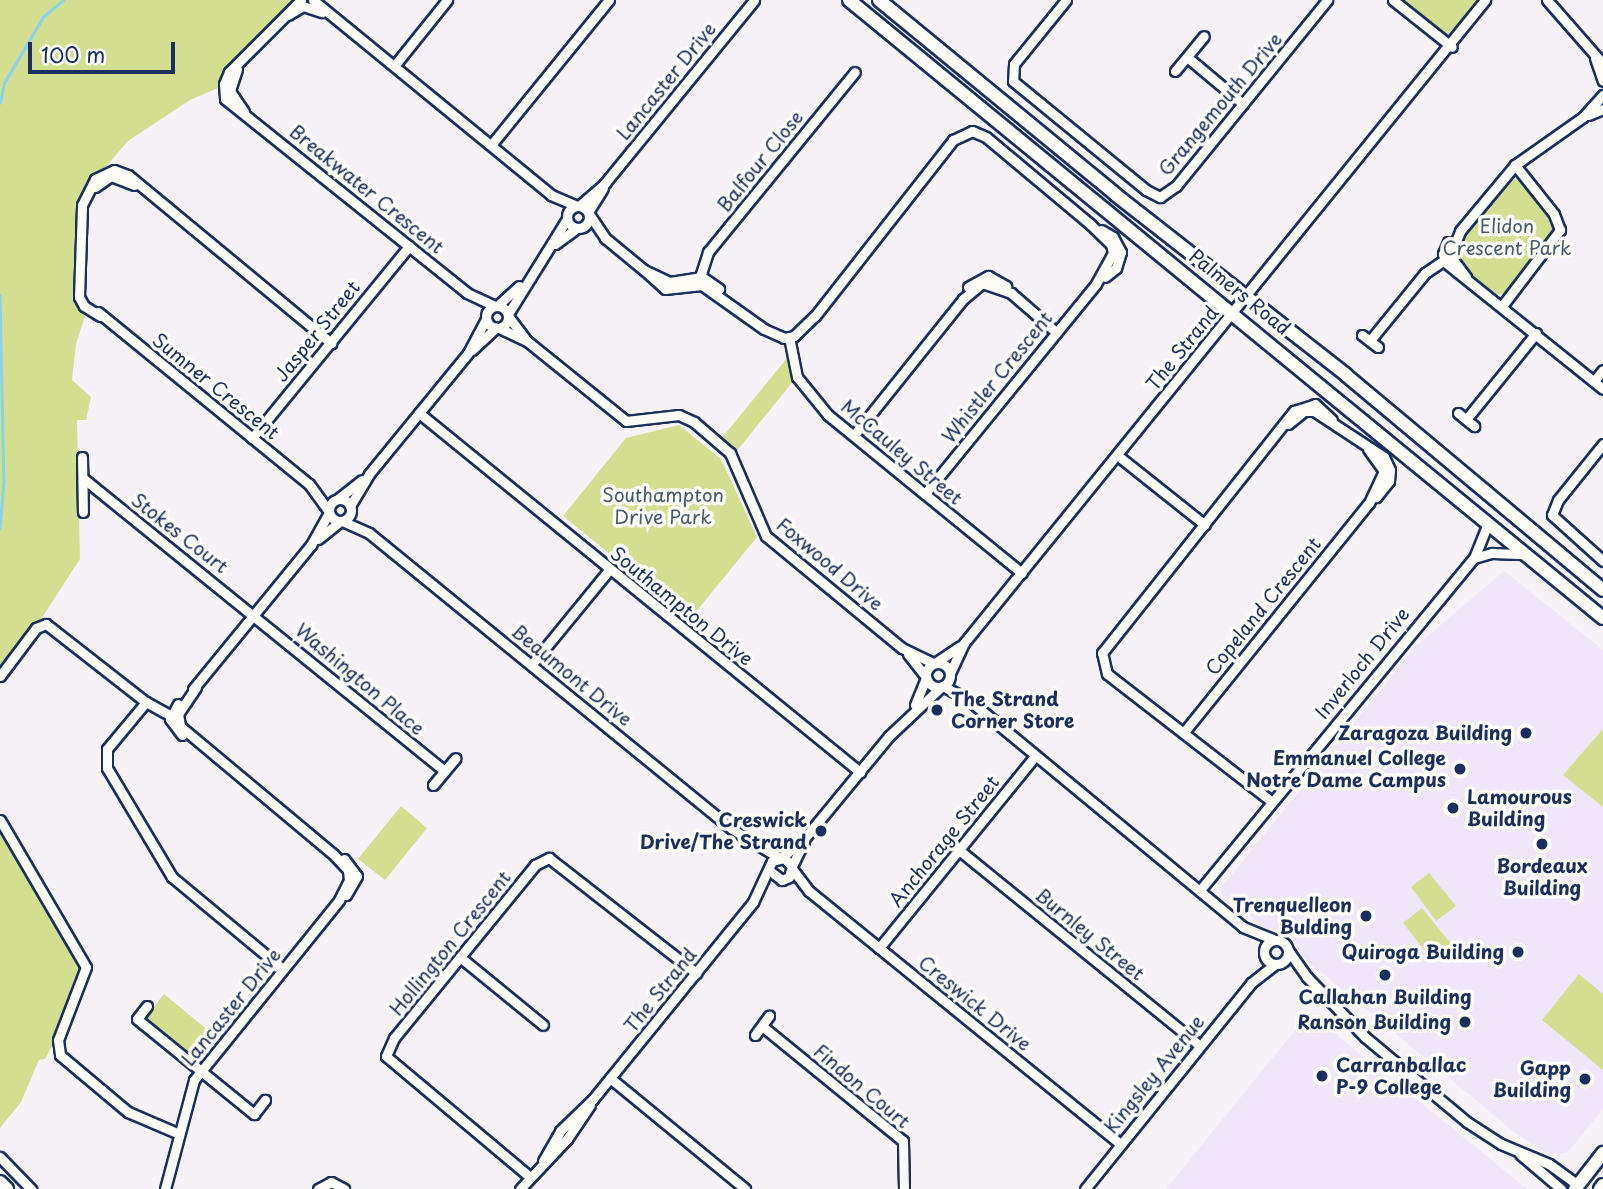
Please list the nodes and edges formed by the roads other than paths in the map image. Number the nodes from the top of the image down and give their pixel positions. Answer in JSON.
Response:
{"nodes":[{"id":1,"x":447,"y":0,"type":"edge"},
{"id":2,"x":609,"y":0,"type":"edge"},
{"id":3,"x":754,"y":0,"type":"edge"},
{"id":4,"x":849,"y":0,"type":"edge"},
{"id":5,"x":879,"y":0,"type":"edge"},
{"id":6,"x":1066,"y":0,"type":"edge"},
{"id":7,"x":1327,"y":0,"type":"edge"},
{"id":8,"x":1393,"y":0,"type":"edge"},
{"id":9,"x":1485,"y":0,"type":"edge"},
{"id":10,"x":1492,"y":0,"type":"edge"},
{"id":11,"x":1547,"y":0,"type":"edge"},
{"id":12,"x":308,"y":2,"type":"edge"},
{"id":13,"x":1479,"y":9,"type":"junction"},
{"id":14,"x":1204,"y":36,"type":"dead end"},
{"id":15,"x":1452,"y":47,"type":"junction"},
{"id":16,"x":1593,"y":53,"type":"junction"},
{"id":17,"x":1187,"y":57,"type":"junction"},
{"id":18,"x":1603,"y":64,"type":"edge"},
{"id":19,"x":394,"y":66,"type":"junction"},
{"id":20,"x":1175,"y":71,"type":"dead end"},
{"id":21,"x":855,"y":72,"type":"dead end"},
{"id":22,"x":1603,"y":81,"type":"edge"},
{"id":23,"x":1603,"y":95,"type":"edge"},
{"id":24,"x":1243,"y":104,"type":"junction"},
{"id":25,"x":1603,"y":110,"type":"edge"},
{"id":26,"x":1583,"y":117,"type":"junction"},
{"id":27,"x":491,"y":145,"type":"junction"},
{"id":28,"x":1515,"y":165,"type":"junction"},
{"id":29,"x":605,"y":183,"type":"junction"},
{"id":30,"x":551,"y":195,"type":"junction"},
{"id":31,"x":578,"y":206,"type":"junction"},
{"id":32,"x":589,"y":213,"type":"junction"},
{"id":33,"x":567,"y":218,"type":"junction"},
{"id":34,"x":577,"y":228,"type":"junction"},
{"id":35,"x":605,"y":238,"type":"junction"},
{"id":36,"x":555,"y":244,"type":"junction"},
{"id":37,"x":409,"y":246,"type":"junction"},
{"id":38,"x":1447,"y":257,"type":"junction"},
{"id":39,"x":698,"y":279,"type":"junction"},
{"id":40,"x":526,"y":281,"type":"junction"},
{"id":41,"x":467,"y":293,"type":"junction"},
{"id":42,"x":1247,"y":295,"type":"junction"},
{"id":43,"x":496,"y":306,"type":"junction"},
{"id":44,"x":1502,"y":306,"type":"junction"},
{"id":45,"x":1234,"y":312,"type":"junction"},
{"id":46,"x":508,"y":315,"type":"junction"},
{"id":47,"x":486,"y":318,"type":"junction"},
{"id":48,"x":498,"y":328,"type":"junction"},
{"id":49,"x":1056,"y":332,"type":"junction"},
{"id":50,"x":1536,"y":333,"type":"junction"},
{"id":51,"x":790,"y":340,"type":"junction"},
{"id":52,"x":527,"y":341,"type":"junction"},
{"id":53,"x":331,"y":343,"type":"junction"},
{"id":54,"x":1378,"y":347,"type":"dead end"},
{"id":55,"x":468,"y":353,"type":"junction"},
{"id":56,"x":1603,"y":370,"type":"edge"},
{"id":57,"x":1594,"y":381,"type":"junction"},
{"id":58,"x":1603,"y":388,"type":"edge"},
{"id":59,"x":419,"y":413,"type":"junction"},
{"id":60,"x":1458,"y":413,"type":"dead end"},
{"id":61,"x":1468,"y":417,"type":"junction"},
{"id":62,"x":1474,"y":426,"type":"dead end"},
{"id":63,"x":854,"y":435,"type":"junction"},
{"id":64,"x":252,"y":438,"type":"junction"},
{"id":65,"x":1603,"y":444,"type":"edge"},
{"id":66,"x":1117,"y":455,"type":"junction"},
{"id":67,"x":82,"y":457,"type":"dead end"},
{"id":68,"x":369,"y":474,"type":"junction"},
{"id":69,"x":84,"y":479,"type":"junction"},
{"id":70,"x":309,"y":484,"type":"junction"},
{"id":71,"x":925,"y":494,"type":"junction"},
{"id":72,"x":338,"y":499,"type":"junction"},
{"id":73,"x":351,"y":507,"type":"junction"},
{"id":74,"x":83,"y":512,"type":"dead end"},
{"id":75,"x":329,"y":512,"type":"junction"},
{"id":76,"x":341,"y":521,"type":"junction"},
{"id":77,"x":1488,"y":523,"type":"junction"},
{"id":78,"x":1205,"y":525,"type":"junction"},
{"id":79,"x":369,"y":533,"type":"junction"},
{"id":80,"x":311,"y":545,"type":"junction"},
{"id":81,"x":1525,"y":554,"type":"junction"},
{"id":82,"x":1474,"y":558,"type":"junction"},
{"id":83,"x":1603,"y":561,"type":"edge"},
{"id":84,"x":609,"y":570,"type":"junction"},
{"id":85,"x":1022,"y":573,"type":"junction"},
{"id":86,"x":1603,"y":590,"type":"edge"},
{"id":87,"x":254,"y":615,"type":"junction"},
{"id":88,"x":1603,"y":618,"type":"edge"},
{"id":89,"x":964,"y":643,"type":"junction"},
{"id":90,"x":902,"y":648,"type":"junction"},
{"id":91,"x":934,"y":663,"type":"junction"},
{"id":92,"x":531,"y":664,"type":"junction"},
{"id":93,"x":950,"y":674,"type":"junction"},
{"id":94,"x":0,"y":676,"type":"edge"},
{"id":95,"x":926,"y":677,"type":"junction"},
{"id":96,"x":942,"y":687,"type":"junction"},
{"id":97,"x":970,"y":701,"type":"junction"},
{"id":98,"x":146,"y":702,"type":"junction"},
{"id":99,"x":913,"y":710,"type":"junction"},
{"id":100,"x":174,"y":717,"type":"junction"},
{"id":101,"x":1184,"y":732,"type":"junction"},
{"id":102,"x":1035,"y":756,"type":"junction"},
{"id":103,"x":456,"y":758,"type":"dead end"},
{"id":104,"x":444,"y":771,"type":"junction"},
{"id":105,"x":860,"y":772,"type":"junction"},
{"id":106,"x":433,"y":785,"type":"dead end"},
{"id":107,"x":1271,"y":801,"type":"junction"},
{"id":108,"x":0,"y":820,"type":"edge"},
{"id":109,"x":804,"y":839,"type":"junction"},
{"id":110,"x":752,"y":845,"type":"junction"},
{"id":111,"x":960,"y":850,"type":"junction"},
{"id":112,"x":780,"y":857,"type":"junction"},
{"id":113,"x":792,"y":868,"type":"junction"},
{"id":114,"x":769,"y":870,"type":"junction"},
{"id":115,"x":783,"y":880,"type":"junction"},
{"id":116,"x":1200,"y":890,"type":"junction"},
{"id":117,"x":808,"y":891,"type":"junction"},
{"id":118,"x":753,"y":902,"type":"junction"},
{"id":119,"x":1243,"y":927,"type":"junction"},
{"id":120,"x":1273,"y":939,"type":"junction"},
{"id":121,"x":880,"y":948,"type":"junction"},
{"id":122,"x":1288,"y":950,"type":"junction"},
{"id":123,"x":1264,"y":954,"type":"junction"},
{"id":124,"x":460,"y":957,"type":"junction"},
{"id":125,"x":1276,"y":964,"type":"junction"},
{"id":126,"x":283,"y":969,"type":"junction"},
{"id":127,"x":696,"y":973,"type":"junction"},
{"id":128,"x":1307,"y":977,"type":"junction"},
{"id":129,"x":1251,"y":983,"type":"junction"},
{"id":130,"x":147,"y":1006,"type":"dead end"},
{"id":131,"x":769,"y":1017,"type":"dead end"},
{"id":132,"x":543,"y":1025,"type":"dead end"},
{"id":133,"x":762,"y":1026,"type":"junction"},
{"id":134,"x":755,"y":1035,"type":"dead end"},
{"id":135,"x":1199,"y":1045,"type":"junction"},
{"id":136,"x":200,"y":1071,"type":"junction"},
{"id":137,"x":610,"y":1078,"type":"junction"},
{"id":138,"x":265,"y":1100,"type":"dead end"},
{"id":139,"x":177,"y":1133,"type":"junction"},
{"id":140,"x":1119,"y":1143,"type":"junction"},
{"id":141,"x":1518,"y":1153,"type":"junction"},
{"id":142,"x":1603,"y":1153,"type":"edge"},
{"id":143,"x":0,"y":1157,"type":"edge"},
{"id":144,"x":530,"y":1177,"type":"junction"},
{"id":145,"x":0,"y":1182,"type":"edge"},
{"id":146,"x":1578,"y":1188,"type":"edge"},
{"id":147,"x":7,"y":1189,"type":"edge"},
{"id":148,"x":31,"y":1189,"type":"edge"},
{"id":149,"x":165,"y":1189,"type":"edge"},
{"id":150,"x":318,"y":1189,"type":"edge"},
{"id":151,"x":344,"y":1189,"type":"edge"},
{"id":152,"x":520,"y":1189,"type":"edge"},
{"id":153,"x":746,"y":1189,"type":"edge"},
{"id":154,"x":904,"y":1189,"type":"edge"},
{"id":155,"x":1085,"y":1189,"type":"edge"},
{"id":156,"x":1561,"y":1189,"type":"edge"}],
"edges":[{"from":1,"to":19,"type":"street"},
{"from":2,"to":27,"type":"street"},
{"from":3,"to":29,"type":"street","name":"Lancaster Drive"},
{"from":4,"to":45,"type":"main road","name":"Palmers Road"},
{"from":5,"to":42,"type":"main road","name":"Palmers Road"},
{"from":6,"to":24,"type":"street","name":"Grangemouth Drive"},
{"from":7,"to":24,"type":"street","name":"Grangemouth Drive"},
{"from":8,"to":15,"type":"street"},
{"from":9,"to":13,"type":"street","name":"The Strand"},
{"from":10,"to":13,"type":"street","name":"The Strand"},
{"from":11,"to":16,"type":"street"},
{"from":12,"to":19,"type":"street","name":"Breakwater Crescent"},
{"from":12,"to":37,"type":"street","name":"Breakwater Crescent"},
{"from":13,"to":15,"type":"street","name":"The Strand"},
{"from":14,"to":17,"type":"street"},
{"from":15,"to":42,"type":"street","name":"The Strand"},
{"from":16,"to":18,"type":"street"},
{"from":16,"to":22,"type":"street"},
{"from":17,"to":20,"type":"street"},
{"from":17,"to":24,"type":"street"},
{"from":19,"to":27,"type":"street","name":"Breakwater Crescent"},
{"from":21,"to":39,"type":"street","name":"Balfour Close"},
{"from":23,"to":26,"type":"street"},
{"from":25,"to":26,"type":"street"},
{"from":26,"to":28,"type":"street"},
{"from":27,"to":30,"type":"street","name":"Breakwater Crescent"},
{"from":28,"to":38,"type":"street"},
{"from":28,"to":44,"type":"street"},
{"from":29,"to":31,"type":"street","name":"Lancaster Drive"},
{"from":29,"to":32,"type":"street","name":"Lancaster Drive"},
{"from":30,"to":31,"type":"street","name":"Breakwater Crescent"},
{"from":30,"to":33,"type":"street","name":"Breakwater Crescent"},
{"from":31,"to":32,"type":"street","name":"Breakwater Crescent"},
{"from":31,"to":33,"type":"street","name":"Lancaster Drive"},
{"from":32,"to":34,"type":"street","name":"Lancaster Drive"},
{"from":32,"to":35,"type":"street"},
{"from":33,"to":34,"type":"street","name":"Breakwater Crescent"},
{"from":33,"to":36,"type":"street"},
{"from":34,"to":35,"type":"street"},
{"from":34,"to":36,"type":"street"},
{"from":35,"to":39,"type":"street"},
{"from":36,"to":40,"type":"street"},
{"from":37,"to":41,"type":"street","name":"Breakwater Crescent"},
{"from":37,"to":53,"type":"street","name":"Jasper Street"},
{"from":38,"to":44,"type":"street"},
{"from":38,"to":54,"type":"street"},
{"from":39,"to":51,"type":"street"},
{"from":40,"to":43,"type":"street"},
{"from":40,"to":46,"type":"street"},
{"from":41,"to":43,"type":"street","name":"Breakwater Crescent"},
{"from":41,"to":47,"type":"street","name":"Breakwater Crescent"},
{"from":42,"to":45,"type":"street","name":"The Strand"},
{"from":42,"to":86,"type":"main road","name":"Palmers Road"},
{"from":43,"to":46,"type":"street","name":"Breakwater Crescent"},
{"from":43,"to":47,"type":"street"},
{"from":44,"to":50,"type":"street"},
{"from":45,"to":66,"type":"street","name":"The Strand"},
{"from":45,"to":77,"type":"main road","name":"Palmers Road"},
{"from":46,"to":48,"type":"street"},
{"from":46,"to":52,"type":"street","name":"Foxwood Drive"},
{"from":47,"to":48,"type":"street","name":"Breakwater Crescent"},
{"from":47,"to":55,"type":"street"},
{"from":48,"to":52,"type":"street","name":"Foxwood Drive"},
{"from":48,"to":55,"type":"street"},
{"from":49,"to":51,"type":"street","name":"Whistler Crescent"},
{"from":49,"to":63,"type":"street"},
{"from":49,"to":71,"type":"street","name":"Whistler Crescent"},
{"from":50,"to":57,"type":"street"},
{"from":50,"to":61,"type":"street"},
{"from":51,"to":63,"type":"street","name":"McCauley Street"},
{"from":52,"to":90,"type":"street","name":"Foxwood Drive"},
{"from":53,"to":64,"type":"street","name":"Jasper Street"},
{"from":53,"to":64,"type":"street","name":"Sumner Crescent"},
{"from":55,"to":59,"type":"street"},
{"from":56,"to":57,"type":"street"},
{"from":57,"to":58,"type":"street"},
{"from":59,"to":68,"type":"street"},
{"from":59,"to":84,"type":"street","name":"Southampton Drive"},
{"from":60,"to":61,"type":"street"},
{"from":61,"to":62,"type":"street"},
{"from":63,"to":71,"type":"street","name":"McCauley Street"},
{"from":64,"to":70,"type":"street","name":"Sumner Crescent"},
{"from":65,"to":83,"type":"street"},
{"from":66,"to":78,"type":"street"},
{"from":66,"to":85,"type":"street","name":"The Strand"},
{"from":67,"to":69,"type":"street"},
{"from":68,"to":72,"type":"street"},
{"from":68,"to":73,"type":"street"},
{"from":69,"to":74,"type":"street"},
{"from":69,"to":87,"type":"street","name":"Stokes Court"},
{"from":70,"to":72,"type":"street","name":"Sumner Crescent"},
{"from":70,"to":75,"type":"street","name":"Sumner Crescent"},
{"from":71,"to":85,"type":"street","name":"McCauley Street"},
{"from":72,"to":73,"type":"street","name":"Sumner Crescent"},
{"from":72,"to":75,"type":"street"},
{"from":73,"to":76,"type":"street"},
{"from":73,"to":79,"type":"street"},
{"from":75,"to":76,"type":"street","name":"Sumner Crescent"},
{"from":75,"to":80,"type":"street"},
{"from":76,"to":79,"type":"street"},
{"from":76,"to":80,"type":"street"},
{"from":77,"to":81,"type":"main road","name":"Palmers Road"},
{"from":77,"to":82,"type":"street","name":"Inverloch Drive"},
{"from":78,"to":101,"type":"street","name":"Copeland Crescent"},
{"from":78,"to":101,"type":"street","name":"Copeland Crescent"},
{"from":79,"to":92,"type":"street","name":"Beaumont Drive"},
{"from":80,"to":87,"type":"street"},
{"from":81,"to":82,"type":"street"},
{"from":81,"to":88,"type":"main road","name":"Palmers Road"},
{"from":82,"to":107,"type":"street","name":"Inverloch Drive"},
{"from":84,"to":92,"type":"street"},
{"from":84,"to":105,"type":"street","name":"Southampton Drive"},
{"from":85,"to":89,"type":"street","name":"The Strand"},
{"from":87,"to":100,"type":"street"},
{"from":87,"to":104,"type":"street","name":"Washington Place"},
{"from":89,"to":91,"type":"street","name":"The Strand"},
{"from":89,"to":93,"type":"street","name":"The Strand"},
{"from":90,"to":91,"type":"street","name":"Foxwood Drive"},
{"from":90,"to":95,"type":"street","name":"Foxwood Drive"},
{"from":91,"to":93,"type":"street"},
{"from":91,"to":95,"type":"street"},
{"from":92,"to":110,"type":"street","name":"Beaumont Drive"},
{"from":93,"to":96,"type":"street"},
{"from":93,"to":97,"type":"street"},
{"from":94,"to":98,"type":"street"},
{"from":95,"to":96,"type":"street"},
{"from":95,"to":99,"type":"street"},
{"from":96,"to":97,"type":"street"},
{"from":96,"to":99,"type":"street"},
{"from":97,"to":102,"type":"street"},
{"from":98,"to":100,"type":"street"},
{"from":98,"to":126,"type":"street"},
{"from":99,"to":105,"type":"street"},
{"from":100,"to":126,"type":"street","name":"Lancaster Drive"},
{"from":101,"to":107,"type":"street"},
{"from":102,"to":111,"type":"street","name":"Anchorage Street"},
{"from":102,"to":116,"type":"street"},
{"from":103,"to":104,"type":"street"},
{"from":104,"to":106,"type":"street"},
{"from":105,"to":109,"type":"street"},
{"from":107,"to":116,"type":"street","name":"Inverloch Drive"},
{"from":108,"to":139,"type":"street"},
{"from":109,"to":112,"type":"street"},
{"from":109,"to":113,"type":"street"},
{"from":110,"to":112,"type":"street","name":"Beaumont Drive"},
{"from":110,"to":114,"type":"street","name":"Beaumont Drive"},
{"from":111,"to":121,"type":"street","name":"Anchorage Street"},
{"from":111,"to":135,"type":"street","name":"Burnley Street"},
{"from":112,"to":113,"type":"street","name":"Beaumont Drive"},
{"from":112,"to":114,"type":"street","name":"The Strand"},
{"from":113,"to":115,"type":"street","name":"The Strand"},
{"from":113,"to":117,"type":"street","name":"Creswick Drive"},
{"from":114,"to":115,"type":"street","name":"Beaumont Drive"},
{"from":114,"to":118,"type":"street","name":"The Strand"},
{"from":115,"to":117,"type":"street","name":"Creswick Drive"},
{"from":115,"to":118,"type":"street","name":"The Strand"},
{"from":116,"to":119,"type":"street"},
{"from":117,"to":121,"type":"street","name":"Creswick Drive"},
{"from":118,"to":127,"type":"street","name":"The Strand"},
{"from":119,"to":120,"type":"street"},
{"from":119,"to":123,"type":"street"},
{"from":120,"to":122,"type":"street"},
{"from":120,"to":123,"type":"street"},
{"from":121,"to":140,"type":"street","name":"Creswick Drive"},
{"from":122,"to":125,"type":"street"},
{"from":122,"to":128,"type":"street"},
{"from":123,"to":125,"type":"street"},
{"from":123,"to":129,"type":"street","name":"Kingsley Avenue"},
{"from":124,"to":127,"type":"street","name":"Hollington Crescent"},
{"from":124,"to":132,"type":"street"},
{"from":124,"to":144,"type":"street","name":"Hollington Crescent"},
{"from":125,"to":128,"type":"street"},
{"from":125,"to":129,"type":"street","name":"Kingsley Avenue"},
{"from":126,"to":136,"type":"street","name":"Lancaster Drive"},
{"from":127,"to":137,"type":"street","name":"The Strand"},
{"from":128,"to":141,"type":"street"},
{"from":129,"to":135,"type":"street","name":"Kingsley Avenue"},
{"from":130,"to":136,"type":"street"},
{"from":131,"to":133,"type":"street"},
{"from":133,"to":134,"type":"street"},
{"from":133,"to":154,"type":"street","name":"Findon Court"},
{"from":135,"to":140,"type":"street","name":"Kingsley Avenue"},
{"from":136,"to":138,"type":"street"},
{"from":136,"to":139,"type":"street","name":"Lancaster Drive"},
{"from":137,"to":144,"type":"street","name":"The Strand"},
{"from":137,"to":153,"type":"street"},
{"from":139,"to":149,"type":"street","name":"Lancaster Drive"},
{"from":140,"to":155,"type":"street","name":"Kingsley Avenue"},
{"from":141,"to":146,"type":"street"},
{"from":141,"to":156,"type":"street"},
{"from":142,"to":146,"type":"main road"},
{"from":143,"to":148,"type":"street"},
{"from":144,"to":152,"type":"street","name":"The Strand"},
{"from":145,"to":147,"type":"main road"},
{"from":150,"to":151,"type":"street"}]}
